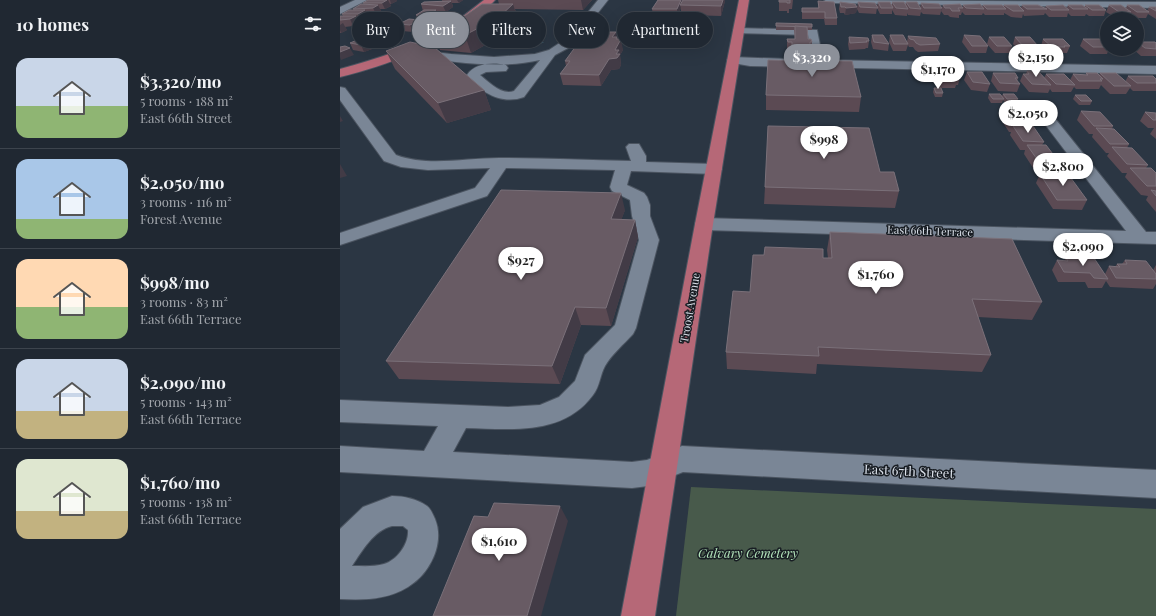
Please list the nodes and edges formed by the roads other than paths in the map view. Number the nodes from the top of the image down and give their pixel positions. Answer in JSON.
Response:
{"nodes":[{"id":1,"x":362,"y":0,"type":"edge"},
{"id":2,"x":490,"y":0,"type":"edge"},
{"id":3,"x":603,"y":0,"type":"edge"},
{"id":4,"x":744,"y":0,"type":"edge"},
{"id":5,"x":829,"y":0,"type":"edge"},
{"id":6,"x":1054,"y":2,"type":"edge"},
{"id":7,"x":1156,"y":5,"type":"edge"},
{"id":8,"x":340,"y":11,"type":"edge"},
{"id":9,"x":738,"y":31,"type":"junction"},
{"id":10,"x":770,"y":32,"type":"junction"},
{"id":11,"x":769,"y":43,"type":"dead end"},
{"id":12,"x":406,"y":51,"type":"junction"},
{"id":13,"x":551,"y":53,"type":"junction"},
{"id":14,"x":733,"y":60,"type":"junction"},
{"id":15,"x":818,"y":63,"type":"junction"},
{"id":16,"x":542,"y":64,"type":"junction"},
{"id":17,"x":1156,"y":70,"type":"edge"},
{"id":18,"x":340,"y":73,"type":"edge"},
{"id":19,"x":340,"y":91,"type":"edge"},
{"id":20,"x":1048,"y":119,"type":"dead end"},
{"id":21,"x":632,"y":160,"type":"junction"},
{"id":22,"x":498,"y":163,"type":"junction"},
{"id":23,"x":714,"y":169,"type":"junction"},
{"id":24,"x":704,"y":224,"type":"junction"},
{"id":25,"x":1149,"y":238,"type":"edge"},
{"id":26,"x":340,"y":239,"type":"edge"},
{"id":27,"x":340,"y":411,"type":"edge"},
{"id":28,"x":458,"y":416,"type":"junction"},
{"id":29,"x":340,"y":459,"type":"edge"},
{"id":30,"x":432,"y":464,"type":"junction"},
{"id":31,"x":663,"y":467,"type":"junction"},
{"id":32,"x":1156,"y":484,"type":"edge"},
{"id":33,"x":340,"y":556,"type":"edge"},
{"id":34,"x":340,"y":582,"type":"edge"},
{"id":35,"x":638,"y":616,"type":"edge"}],
"edges":[{"from":1,"to":8,"type":"street"},
{"from":2,"to":12,"type":"main road"},
{"from":3,"to":13,"type":"street"},
{"from":4,"to":9,"type":"main road","name":"Troost Avenue"},
{"from":5,"to":6,"type":"street"},
{"from":6,"to":7,"type":"street"},
{"from":9,"to":10,"type":"street"},
{"from":9,"to":14,"type":"main road","name":"Troost Avenue"},
{"from":10,"to":11,"type":"street"},
{"from":10,"to":15,"type":"street"},
{"from":12,"to":13,"type":"street"},
{"from":12,"to":18,"type":"main road"},
{"from":13,"to":16,"type":"street"},
{"from":14,"to":15,"type":"street"},
{"from":14,"to":23,"type":"main road","name":"Troost Avenue"},
{"from":15,"to":17,"type":"street"},
{"from":16,"to":16,"type":"street"},
{"from":19,"to":22,"type":"street"},
{"from":20,"to":25,"type":"street"},
{"from":21,"to":22,"type":"street"},
{"from":21,"to":23,"type":"street"},
{"from":21,"to":28,"type":"street"},
{"from":22,"to":26,"type":"street"},
{"from":23,"to":24,"type":"main road","name":"Troost Avenue"},
{"from":24,"to":25,"type":"street","name":"East 66th Terrace"},
{"from":24,"to":31,"type":"main road","name":"Troost Avenue"},
{"from":27,"to":28,"type":"street"},
{"from":28,"to":30,"type":"street"},
{"from":29,"to":30,"type":"street","name":"East 67th Street"},
{"from":30,"to":31,"type":"street","name":"East 67th Street"},
{"from":31,"to":32,"type":"street","name":"East 67th Street"},
{"from":31,"to":35,"type":"main road","name":"Troost Avenue"},
{"from":33,"to":34,"type":"street"}]}
